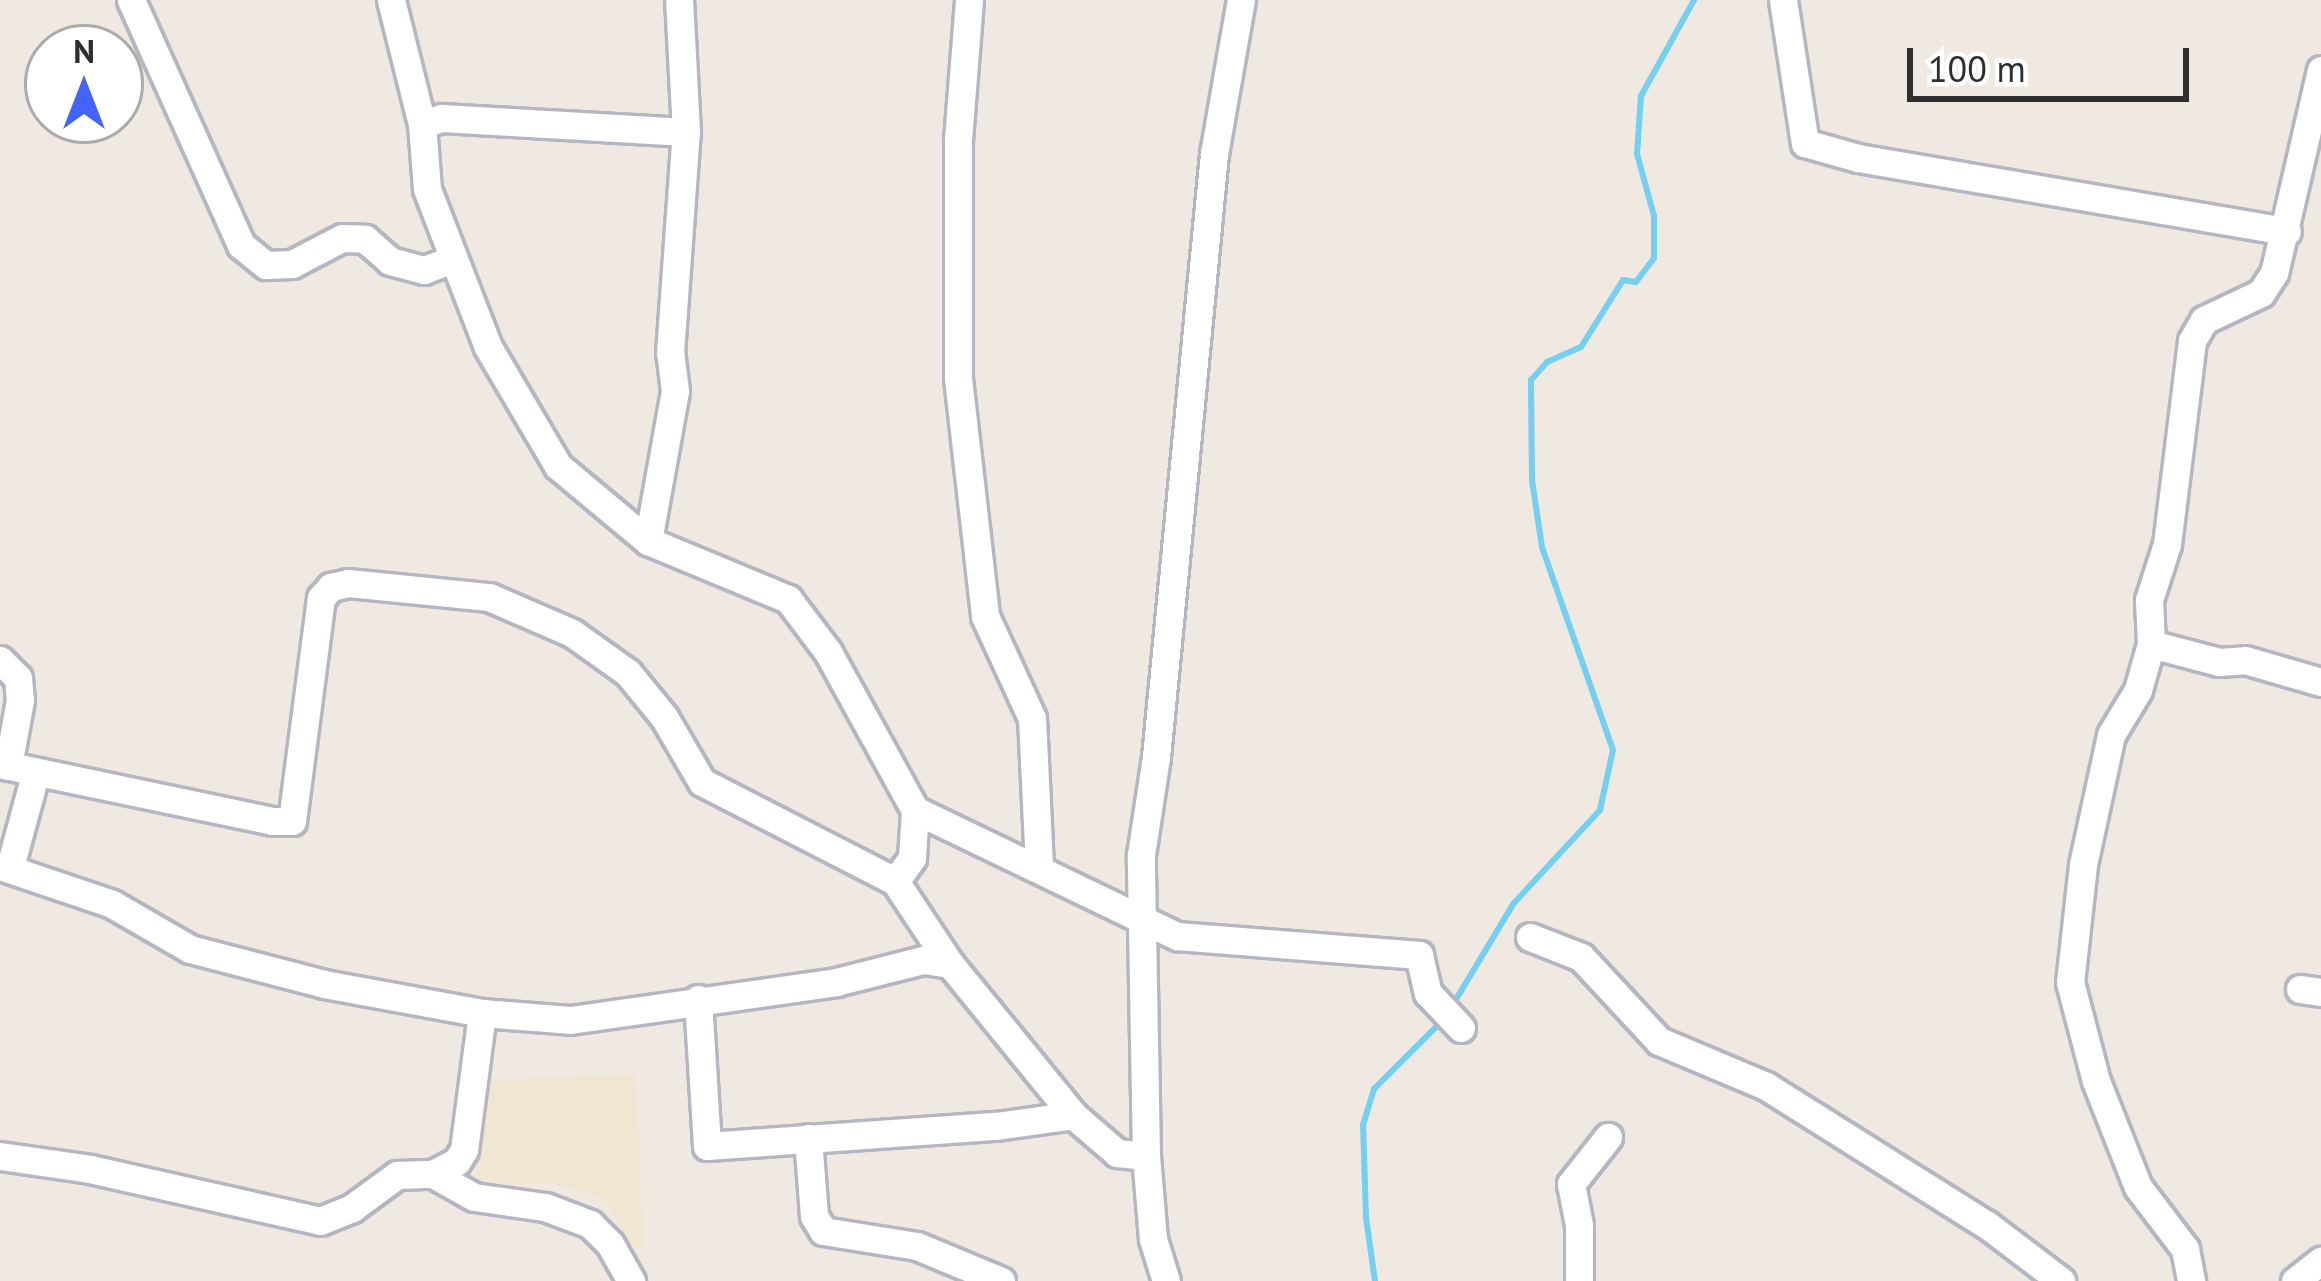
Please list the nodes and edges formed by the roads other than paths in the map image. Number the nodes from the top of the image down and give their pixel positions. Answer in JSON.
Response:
{"nodes":[{"id":1,"x":131,"y":0,"type":"edge"},
{"id":2,"x":391,"y":0,"type":"edge"},
{"id":3,"x":679,"y":0,"type":"edge"},
{"id":4,"x":969,"y":0,"type":"edge"},
{"id":5,"x":1241,"y":0,"type":"edge"},
{"id":6,"x":1784,"y":0,"type":"edge"},
{"id":7,"x":2321,"y":70,"type":"edge"},
{"id":8,"x":422,"y":124,"type":"junction"},
{"id":9,"x":686,"y":131,"type":"junction"},
{"id":10,"x":2287,"y":231,"type":"junction"},
{"id":11,"x":452,"y":259,"type":"junction"},
{"id":12,"x":648,"y":542,"type":"junction"},
{"id":13,"x":2151,"y":644,"type":"junction"},
{"id":14,"x":0,"y":660,"type":"edge"},
{"id":15,"x":2321,"y":682,"type":"edge"},
{"id":16,"x":14,"y":768,"type":"edge"},
{"id":17,"x":915,"y":810,"type":"junction"},
{"id":18,"x":5,"y":866,"type":"edge"},
{"id":19,"x":1039,"y":867,"type":"junction"},
{"id":20,"x":895,"y":881,"type":"junction"},
{"id":21,"x":1140,"y":915,"type":"junction"},
{"id":22,"x":1530,"y":937,"type":"dead end"},
{"id":23,"x":950,"y":964,"type":"junction"},
{"id":24,"x":698,"y":999,"type":"junction"},
{"id":25,"x":482,"y":1013,"type":"junction"},
{"id":26,"x":1453,"y":1020,"type":"dead end"},
{"id":27,"x":1073,"y":1115,"type":"junction"},
{"id":28,"x":1608,"y":1137,"type":"dead end"},
{"id":29,"x":808,"y":1138,"type":"junction"},
{"id":30,"x":0,"y":1156,"type":"edge"},
{"id":31,"x":1146,"y":1156,"type":"junction"},
{"id":32,"x":434,"y":1174,"type":"junction"},
{"id":33,"x":2321,"y":1261,"type":"edge"},
{"id":34,"x":631,"y":1281,"type":"edge"},
{"id":35,"x":1000,"y":1281,"type":"edge"},
{"id":36,"x":1166,"y":1281,"type":"edge"},
{"id":37,"x":1579,"y":1281,"type":"edge"},
{"id":38,"x":2061,"y":1281,"type":"edge"},
{"id":39,"x":2191,"y":1281,"type":"edge"},
{"id":40,"x":2296,"y":1281,"type":"edge"}],
"edges":[{"from":1,"to":11,"type":"street"},
{"from":2,"to":8,"type":"street"},
{"from":3,"to":9,"type":"street"},
{"from":4,"to":19,"type":"street"},
{"from":5,"to":21,"type":"street"},
{"from":6,"to":10,"type":"street"},
{"from":7,"to":10,"type":"street"},
{"from":8,"to":9,"type":"street"},
{"from":8,"to":11,"type":"street"},
{"from":9,"to":12,"type":"street"},
{"from":10,"to":13,"type":"street"},
{"from":11,"to":12,"type":"street"},
{"from":12,"to":17,"type":"street"},
{"from":13,"to":15,"type":"street"},
{"from":13,"to":39,"type":"street"},
{"from":14,"to":16,"type":"street"},
{"from":16,"to":18,"type":"street"},
{"from":16,"to":20,"type":"street"},
{"from":17,"to":19,"type":"street"},
{"from":17,"to":20,"type":"street"},
{"from":18,"to":25,"type":"street"},
{"from":19,"to":21,"type":"street"},
{"from":20,"to":23,"type":"street"},
{"from":21,"to":26,"type":"street"},
{"from":21,"to":31,"type":"street"},
{"from":22,"to":38,"type":"street"},
{"from":23,"to":24,"type":"street"},
{"from":23,"to":27,"type":"street"},
{"from":24,"to":25,"type":"street"},
{"from":24,"to":29,"type":"street"},
{"from":25,"to":32,"type":"street"},
{"from":27,"to":29,"type":"street"},
{"from":27,"to":31,"type":"street"},
{"from":28,"to":37,"type":"street"},
{"from":29,"to":35,"type":"street"},
{"from":30,"to":32,"type":"street"},
{"from":31,"to":36,"type":"street"},
{"from":32,"to":34,"type":"street"},
{"from":33,"to":40,"type":"street"}]}
